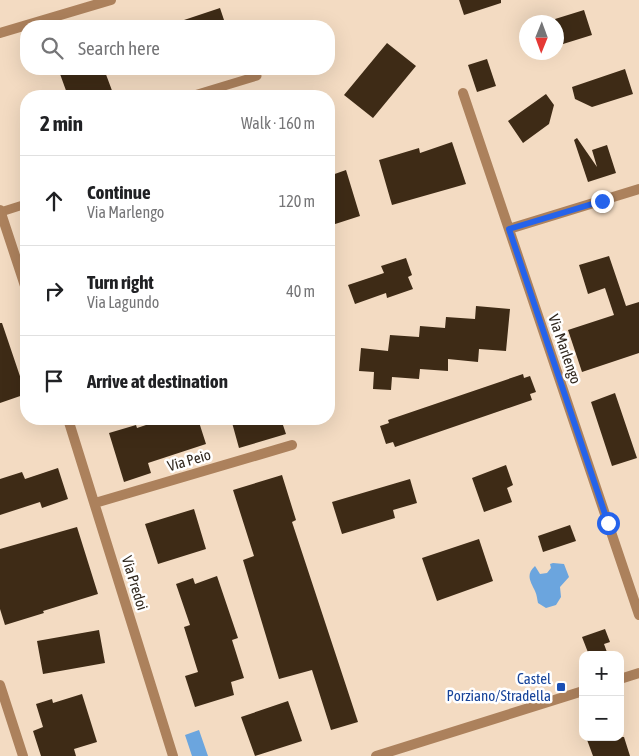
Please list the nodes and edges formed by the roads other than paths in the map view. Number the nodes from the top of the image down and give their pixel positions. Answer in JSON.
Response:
{"nodes":[{"id":1,"x":111,"y":0,"type":"edge"},
{"id":2,"x":44,"y":20,"type":"edge"},
{"id":3,"x":20,"y":27,"type":"edge"},
{"id":4,"x":0,"y":33,"type":"edge"},
{"id":5,"x":257,"y":76,"type":"dead end"},
{"id":6,"x":211,"y":90,"type":"edge"},
{"id":7,"x":463,"y":93,"type":"dead end"},
{"id":8,"x":639,"y":189,"type":"edge"},
{"id":9,"x":20,"y":206,"type":"edge"},
{"id":10,"x":0,"y":211,"type":"edge"},
{"id":11,"x":509,"y":229,"type":"junction"},
{"id":12,"x":4,"y":235,"type":"edge"},
{"id":13,"x":20,"y":274,"type":"edge"},
{"id":14,"x":70,"y":425,"type":"edge"},
{"id":15,"x":292,"y":445,"type":"dead end"},
{"id":16,"x":94,"y":502,"type":"junction"},
{"id":17,"x":639,"y":615,"type":"edge"},
{"id":18,"x":639,"y":673,"type":"edge"},
{"id":19,"x":624,"y":678,"type":"edge"},
{"id":20,"x":0,"y":685,"type":"edge"},
{"id":21,"x":579,"y":692,"type":"edge"},
{"id":22,"x":23,"y":756,"type":"edge"},
{"id":23,"x":173,"y":756,"type":"edge"},
{"id":24,"x":376,"y":756,"type":"edge"}],
"edges":[{"from":1,"to":2,"type":"street"},
{"from":3,"to":4,"type":"street"},
{"from":5,"to":6,"type":"lane"},
{"from":7,"to":11,"type":"street","name":"Via Marlengo"},
{"from":8,"to":11,"type":"street"},
{"from":9,"to":10,"type":"lane"},
{"from":10,"to":12,"type":"street"},
{"from":11,"to":17,"type":"street","name":"Via Marlengo"},
{"from":12,"to":13,"type":"street"},
{"from":14,"to":16,"type":"street","name":"Via Predoi"},
{"from":15,"to":16,"type":"street","name":"Via Peio"},
{"from":16,"to":23,"type":"street","name":"Via Predoi"},
{"from":18,"to":19,"type":"street"},
{"from":20,"to":22,"type":"street"},
{"from":21,"to":24,"type":"street"}]}
